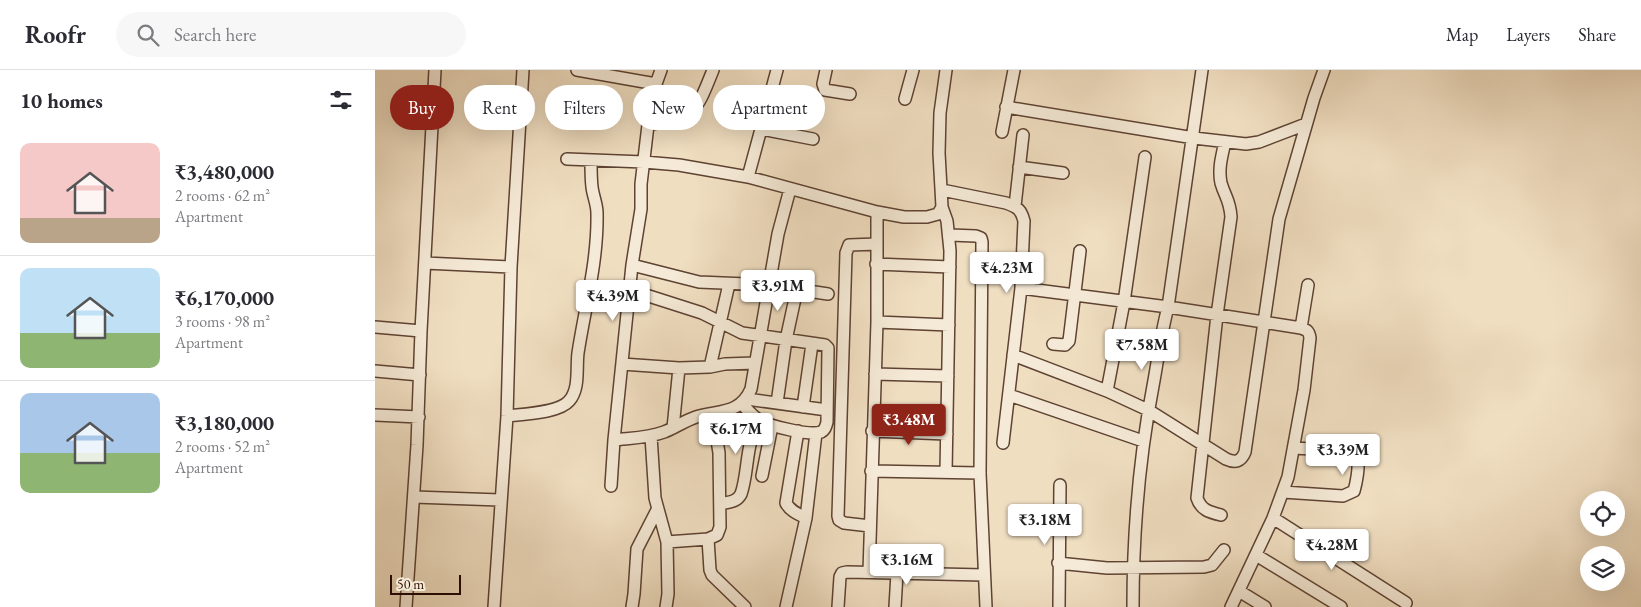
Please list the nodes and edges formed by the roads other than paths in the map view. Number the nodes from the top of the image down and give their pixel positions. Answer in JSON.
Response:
{"nodes":[{"id":1,"x":435,"y":70,"type":"edge"},
{"id":2,"x":523,"y":70,"type":"edge"},
{"id":3,"x":577,"y":70,"type":"edge"},
{"id":4,"x":661,"y":70,"type":"edge"},
{"id":5,"x":713,"y":70,"type":"edge"},
{"id":6,"x":777,"y":70,"type":"edge"},
{"id":7,"x":826,"y":70,"type":"edge"},
{"id":8,"x":913,"y":70,"type":"edge"},
{"id":9,"x":946,"y":70,"type":"edge"},
{"id":10,"x":1014,"y":70,"type":"edge"},
{"id":11,"x":1203,"y":70,"type":"edge"},
{"id":12,"x":1324,"y":70,"type":"edge"},
{"id":13,"x":656,"y":84,"type":"joint"},
{"id":14,"x":773,"y":85,"type":"edge"},
{"id":15,"x":850,"y":94,"type":"dead end"},
{"id":16,"x":703,"y":95,"type":"edge"},
{"id":17,"x":905,"y":99,"type":"dead end"},
{"id":18,"x":1006,"y":108,"type":"junction"},
{"id":19,"x":1306,"y":124,"type":"junction"},
{"id":20,"x":647,"y":130,"type":"edge"},
{"id":21,"x":761,"y":130,"type":"edge"},
{"id":22,"x":766,"y":130,"type":"edge"},
{"id":23,"x":1002,"y":132,"type":"dead end"},
{"id":24,"x":1023,"y":136,"type":"dead end"},
{"id":25,"x":1194,"y":138,"type":"junction"},
{"id":26,"x":813,"y":139,"type":"dead end"},
{"id":27,"x":1225,"y":142,"type":"junction"},
{"id":28,"x":1145,"y":157,"type":"dead end"},
{"id":29,"x":567,"y":159,"type":"dead end"},
{"id":30,"x":591,"y":161,"type":"junction"},
{"id":31,"x":644,"y":162,"type":"junction"},
{"id":32,"x":1019,"y":167,"type":"junction"},
{"id":33,"x":1063,"y":172,"type":"dead end"},
{"id":34,"x":749,"y":177,"type":"junction"},
{"id":35,"x":790,"y":189,"type":"junction"},
{"id":36,"x":943,"y":190,"type":"junction"},
{"id":37,"x":1015,"y":206,"type":"junction"},
{"id":38,"x":942,"y":207,"type":"junction"},
{"id":39,"x":877,"y":212,"type":"junction"},
{"id":40,"x":950,"y":235,"type":"junction"},
{"id":41,"x":877,"y":244,"type":"junction"},
{"id":42,"x":1080,"y":251,"type":"dead end"},
{"id":43,"x":425,"y":262,"type":"junction"},
{"id":44,"x":876,"y":264,"type":"junction"},
{"id":45,"x":633,"y":265,"type":"junction"},
{"id":46,"x":511,"y":267,"type":"junction"},
{"id":47,"x":950,"y":267,"type":"junction"},
{"id":48,"x":729,"y":284,"type":"junction"},
{"id":49,"x":768,"y":285,"type":"junction"},
{"id":50,"x":1308,"y":285,"type":"dead end"},
{"id":51,"x":1021,"y":288,"type":"junction"},
{"id":52,"x":797,"y":289,"type":"junction"},
{"id":53,"x":630,"y":290,"type":"junction"},
{"id":54,"x":828,"y":294,"type":"dead end"},
{"id":55,"x":1074,"y":295,"type":"junction"},
{"id":56,"x":1124,"y":302,"type":"junction"},
{"id":57,"x":1168,"y":307,"type":"junction"},
{"id":58,"x":1217,"y":315,"type":"junction"},
{"id":59,"x":877,"y":322,"type":"junction"},
{"id":60,"x":1265,"y":322,"type":"junction"},
{"id":61,"x":721,"y":324,"type":"junction"},
{"id":62,"x":949,"y":325,"type":"junction"},
{"id":63,"x":375,"y":327,"type":"edge"},
{"id":64,"x":1301,"y":328,"type":"junction"},
{"id":65,"x":421,"y":331,"type":"junction"},
{"id":66,"x":760,"y":337,"type":"junction"},
{"id":67,"x":786,"y":340,"type":"junction"},
{"id":68,"x":813,"y":344,"type":"junction"},
{"id":69,"x":1053,"y":344,"type":"dead end"},
{"id":70,"x":1013,"y":355,"type":"junction"},
{"id":71,"x":755,"y":363,"type":"junction"},
{"id":72,"x":622,"y":364,"type":"junction"},
{"id":73,"x":679,"y":368,"type":"junction"},
{"id":74,"x":710,"y":368,"type":"junction"},
{"id":75,"x":375,"y":371,"type":"edge"},
{"id":76,"x":875,"y":374,"type":"junction"},
{"id":77,"x":420,"y":375,"type":"junction"},
{"id":78,"x":948,"y":376,"type":"junction"},
{"id":79,"x":1107,"y":391,"type":"junction"},
{"id":80,"x":1009,"y":395,"type":"junction"},
{"id":81,"x":744,"y":401,"type":"junction"},
{"id":82,"x":777,"y":403,"type":"junction"},
{"id":83,"x":803,"y":407,"type":"junction"},
{"id":84,"x":827,"y":410,"type":"junction"},
{"id":85,"x":1147,"y":410,"type":"junction"},
{"id":86,"x":375,"y":414,"type":"edge"},
{"id":87,"x":715,"y":414,"type":"junction"},
{"id":88,"x":507,"y":416,"type":"junction"},
{"id":89,"x":419,"y":417,"type":"junction"},
{"id":90,"x":766,"y":423,"type":"junction"},
{"id":91,"x":673,"y":428,"type":"junction"},
{"id":92,"x":798,"y":431,"type":"junction"},
{"id":93,"x":872,"y":431,"type":"junction"},
{"id":94,"x":816,"y":433,"type":"junction"},
{"id":95,"x":947,"y":434,"type":"junction"},
{"id":96,"x":651,"y":436,"type":"junction"},
{"id":97,"x":614,"y":440,"type":"junction"},
{"id":98,"x":1143,"y":441,"type":"junction"},
{"id":99,"x":1003,"y":443,"type":"dead end"},
{"id":100,"x":1203,"y":445,"type":"junction"},
{"id":101,"x":1294,"y":448,"type":"junction"},
{"id":102,"x":871,"y":471,"type":"junction"},
{"id":103,"x":946,"y":472,"type":"junction"},
{"id":104,"x":980,"y":473,"type":"junction"},
{"id":105,"x":763,"y":476,"type":"dead end"},
{"id":106,"x":1060,"y":485,"type":"dead end"},
{"id":107,"x":611,"y":486,"type":"dead end"},
{"id":108,"x":1283,"y":492,"type":"junction"},
{"id":109,"x":414,"y":498,"type":"junction"},
{"id":110,"x":500,"y":500,"type":"junction"},
{"id":111,"x":720,"y":504,"type":"junction"},
{"id":112,"x":657,"y":510,"type":"junction"},
{"id":113,"x":1221,"y":515,"type":"dead end"},
{"id":114,"x":806,"y":518,"type":"junction"},
{"id":115,"x":1273,"y":518,"type":"junction"},
{"id":116,"x":1020,"y":525,"type":"dead end"},
{"id":117,"x":870,"y":526,"type":"junction"},
{"id":118,"x":1058,"y":529,"type":"junction"},
{"id":119,"x":708,"y":539,"type":"junction"},
{"id":120,"x":667,"y":542,"type":"junction"},
{"id":121,"x":1224,"y":550,"type":"dead end"},
{"id":122,"x":1256,"y":555,"type":"junction"},
{"id":123,"x":1058,"y":563,"type":"junction"},
{"id":124,"x":1134,"y":567,"type":"junction"},
{"id":125,"x":869,"y":572,"type":"junction"},
{"id":126,"x":897,"y":573,"type":"junction"},
{"id":127,"x":984,"y":575,"type":"junction"},
{"id":128,"x":1239,"y":591,"type":"junction"},
{"id":129,"x":1406,"y":603,"type":"dead end"},
{"id":130,"x":406,"y":607,"type":"edge"},
{"id":131,"x":494,"y":607,"type":"edge"},
{"id":132,"x":632,"y":607,"type":"edge"},
{"id":133,"x":666,"y":607,"type":"edge"},
{"id":134,"x":745,"y":607,"type":"edge"},
{"id":135,"x":786,"y":607,"type":"edge"},
{"id":136,"x":838,"y":607,"type":"edge"},
{"id":137,"x":895,"y":607,"type":"edge"},
{"id":138,"x":986,"y":607,"type":"edge"},
{"id":139,"x":1059,"y":607,"type":"edge"},
{"id":140,"x":1133,"y":607,"type":"edge"},
{"id":141,"x":1231,"y":607,"type":"edge"},
{"id":142,"x":1265,"y":607,"type":"edge"},
{"id":143,"x":1341,"y":607,"type":"edge"}],
"edges":[{"from":1,"to":43,"type":"street"},
{"from":2,"to":46,"type":"street"},
{"from":3,"to":13,"type":"street"},
{"from":4,"to":13,"type":"street"},
{"from":5,"to":16,"type":"street"},
{"from":6,"to":14,"type":"street"},
{"from":7,"to":15,"type":"street"},
{"from":8,"to":17,"type":"street"},
{"from":9,"to":36,"type":"street"},
{"from":10,"to":18,"type":"street"},
{"from":11,"to":25,"type":"street"},
{"from":12,"to":19,"type":"street"},
{"from":18,"to":23,"type":"street"},
{"from":18,"to":25,"type":"street"},
{"from":19,"to":27,"type":"street"},
{"from":19,"to":60,"type":"street"},
{"from":20,"to":31,"type":"street"},
{"from":21,"to":34,"type":"street"},
{"from":22,"to":26,"type":"street"},
{"from":24,"to":32,"type":"street"},
{"from":25,"to":27,"type":"street"},
{"from":25,"to":57,"type":"street"},
{"from":27,"to":58,"type":"street"},
{"from":28,"to":56,"type":"street"},
{"from":29,"to":30,"type":"street"},
{"from":30,"to":31,"type":"street"},
{"from":30,"to":88,"type":"street"},
{"from":31,"to":34,"type":"street"},
{"from":31,"to":45,"type":"street"},
{"from":32,"to":33,"type":"street"},
{"from":32,"to":37,"type":"street"},
{"from":34,"to":35,"type":"street"},
{"from":35,"to":39,"type":"street"},
{"from":35,"to":49,"type":"street"},
{"from":36,"to":37,"type":"street"},
{"from":36,"to":38,"type":"street"},
{"from":37,"to":51,"type":"street"},
{"from":38,"to":39,"type":"street"},
{"from":38,"to":40,"type":"street"},
{"from":39,"to":41,"type":"street"},
{"from":40,"to":47,"type":"street"},
{"from":40,"to":104,"type":"street"},
{"from":41,"to":44,"type":"street"},
{"from":41,"to":117,"type":"street"},
{"from":42,"to":55,"type":"street"},
{"from":43,"to":46,"type":"street"},
{"from":43,"to":65,"type":"street"},
{"from":44,"to":47,"type":"street"},
{"from":44,"to":59,"type":"street"},
{"from":45,"to":48,"type":"street"},
{"from":45,"to":53,"type":"street"},
{"from":46,"to":88,"type":"street"},
{"from":47,"to":62,"type":"street"},
{"from":48,"to":49,"type":"street"},
{"from":48,"to":61,"type":"street"},
{"from":49,"to":52,"type":"street"},
{"from":49,"to":66,"type":"street"},
{"from":50,"to":64,"type":"street"},
{"from":51,"to":55,"type":"street"},
{"from":51,"to":70,"type":"street"},
{"from":52,"to":54,"type":"street"},
{"from":52,"to":67,"type":"street"},
{"from":53,"to":61,"type":"street"},
{"from":53,"to":72,"type":"street"},
{"from":55,"to":56,"type":"street"},
{"from":55,"to":69,"type":"street"},
{"from":56,"to":57,"type":"street"},
{"from":56,"to":79,"type":"street"},
{"from":57,"to":58,"type":"street"},
{"from":57,"to":85,"type":"street"},
{"from":58,"to":60,"type":"street"},
{"from":58,"to":100,"type":"street"},
{"from":59,"to":62,"type":"street"},
{"from":59,"to":76,"type":"street"},
{"from":60,"to":64,"type":"street"},
{"from":60,"to":100,"type":"street"},
{"from":61,"to":66,"type":"street"},
{"from":61,"to":74,"type":"street"},
{"from":62,"to":78,"type":"street"},
{"from":63,"to":65,"type":"street"},
{"from":64,"to":101,"type":"street"},
{"from":65,"to":77,"type":"street"},
{"from":66,"to":67,"type":"street"},
{"from":66,"to":71,"type":"street"},
{"from":67,"to":68,"type":"street"},
{"from":67,"to":82,"type":"street"},
{"from":68,"to":83,"type":"street"},
{"from":68,"to":84,"type":"street"},
{"from":70,"to":79,"type":"street"},
{"from":70,"to":80,"type":"street"},
{"from":71,"to":74,"type":"street"},
{"from":71,"to":81,"type":"street"},
{"from":72,"to":73,"type":"street"},
{"from":72,"to":97,"type":"street"},
{"from":73,"to":74,"type":"street"},
{"from":73,"to":91,"type":"street"},
{"from":75,"to":77,"type":"street"},
{"from":76,"to":78,"type":"street"},
{"from":76,"to":93,"type":"street"},
{"from":77,"to":89,"type":"street"},
{"from":78,"to":95,"type":"street"},
{"from":79,"to":85,"type":"street"},
{"from":80,"to":98,"type":"street"},
{"from":80,"to":99,"type":"street"},
{"from":81,"to":82,"type":"street"},
{"from":81,"to":87,"type":"street"},
{"from":81,"to":90,"type":"street"},
{"from":82,"to":83,"type":"street"},
{"from":83,"to":84,"type":"street"},
{"from":84,"to":94,"type":"street"},
{"from":85,"to":98,"type":"street"},
{"from":85,"to":100,"type":"street"},
{"from":86,"to":89,"type":"street"},
{"from":87,"to":91,"type":"street"},
{"from":87,"to":111,"type":"street"},
{"from":88,"to":110,"type":"street"},
{"from":89,"to":109,"type":"street"},
{"from":90,"to":92,"type":"street"},
{"from":90,"to":105,"type":"street"},
{"from":90,"to":111,"type":"street"},
{"from":91,"to":96,"type":"street"},
{"from":92,"to":94,"type":"street"},
{"from":92,"to":114,"type":"street"},
{"from":93,"to":95,"type":"street"},
{"from":93,"to":102,"type":"street"},
{"from":94,"to":114,"type":"street"},
{"from":95,"to":103,"type":"street"},
{"from":96,"to":97,"type":"street"},
{"from":96,"to":112,"type":"street"},
{"from":97,"to":107,"type":"street"},
{"from":98,"to":124,"type":"street"},
{"from":100,"to":113,"type":"street"},
{"from":101,"to":108,"type":"street"},
{"from":101,"to":108,"type":"street"},
{"from":102,"to":103,"type":"street"},
{"from":102,"to":117,"type":"street"},
{"from":103,"to":104,"type":"street"},
{"from":104,"to":127,"type":"street"},
{"from":106,"to":118,"type":"street"},
{"from":108,"to":115,"type":"street"},
{"from":109,"to":110,"type":"street"},
{"from":109,"to":130,"type":"street"},
{"from":110,"to":131,"type":"street"},
{"from":111,"to":119,"type":"street"},
{"from":112,"to":120,"type":"street"},
{"from":112,"to":132,"type":"street"},
{"from":114,"to":135,"type":"street"},
{"from":115,"to":122,"type":"street"},
{"from":115,"to":129,"type":"street"},
{"from":116,"to":118,"type":"street"},
{"from":117,"to":125,"type":"street"},
{"from":118,"to":123,"type":"street"},
{"from":119,"to":120,"type":"street"},
{"from":119,"to":134,"type":"street"},
{"from":120,"to":133,"type":"street"},
{"from":121,"to":124,"type":"street"},
{"from":122,"to":128,"type":"street"},
{"from":122,"to":143,"type":"street"},
{"from":123,"to":124,"type":"street"},
{"from":123,"to":139,"type":"street"},
{"from":124,"to":140,"type":"street"},
{"from":125,"to":126,"type":"street"},
{"from":125,"to":136,"type":"street"},
{"from":126,"to":127,"type":"street"},
{"from":126,"to":137,"type":"street"},
{"from":127,"to":138,"type":"street"},
{"from":128,"to":141,"type":"street"},
{"from":128,"to":142,"type":"street"}]}
